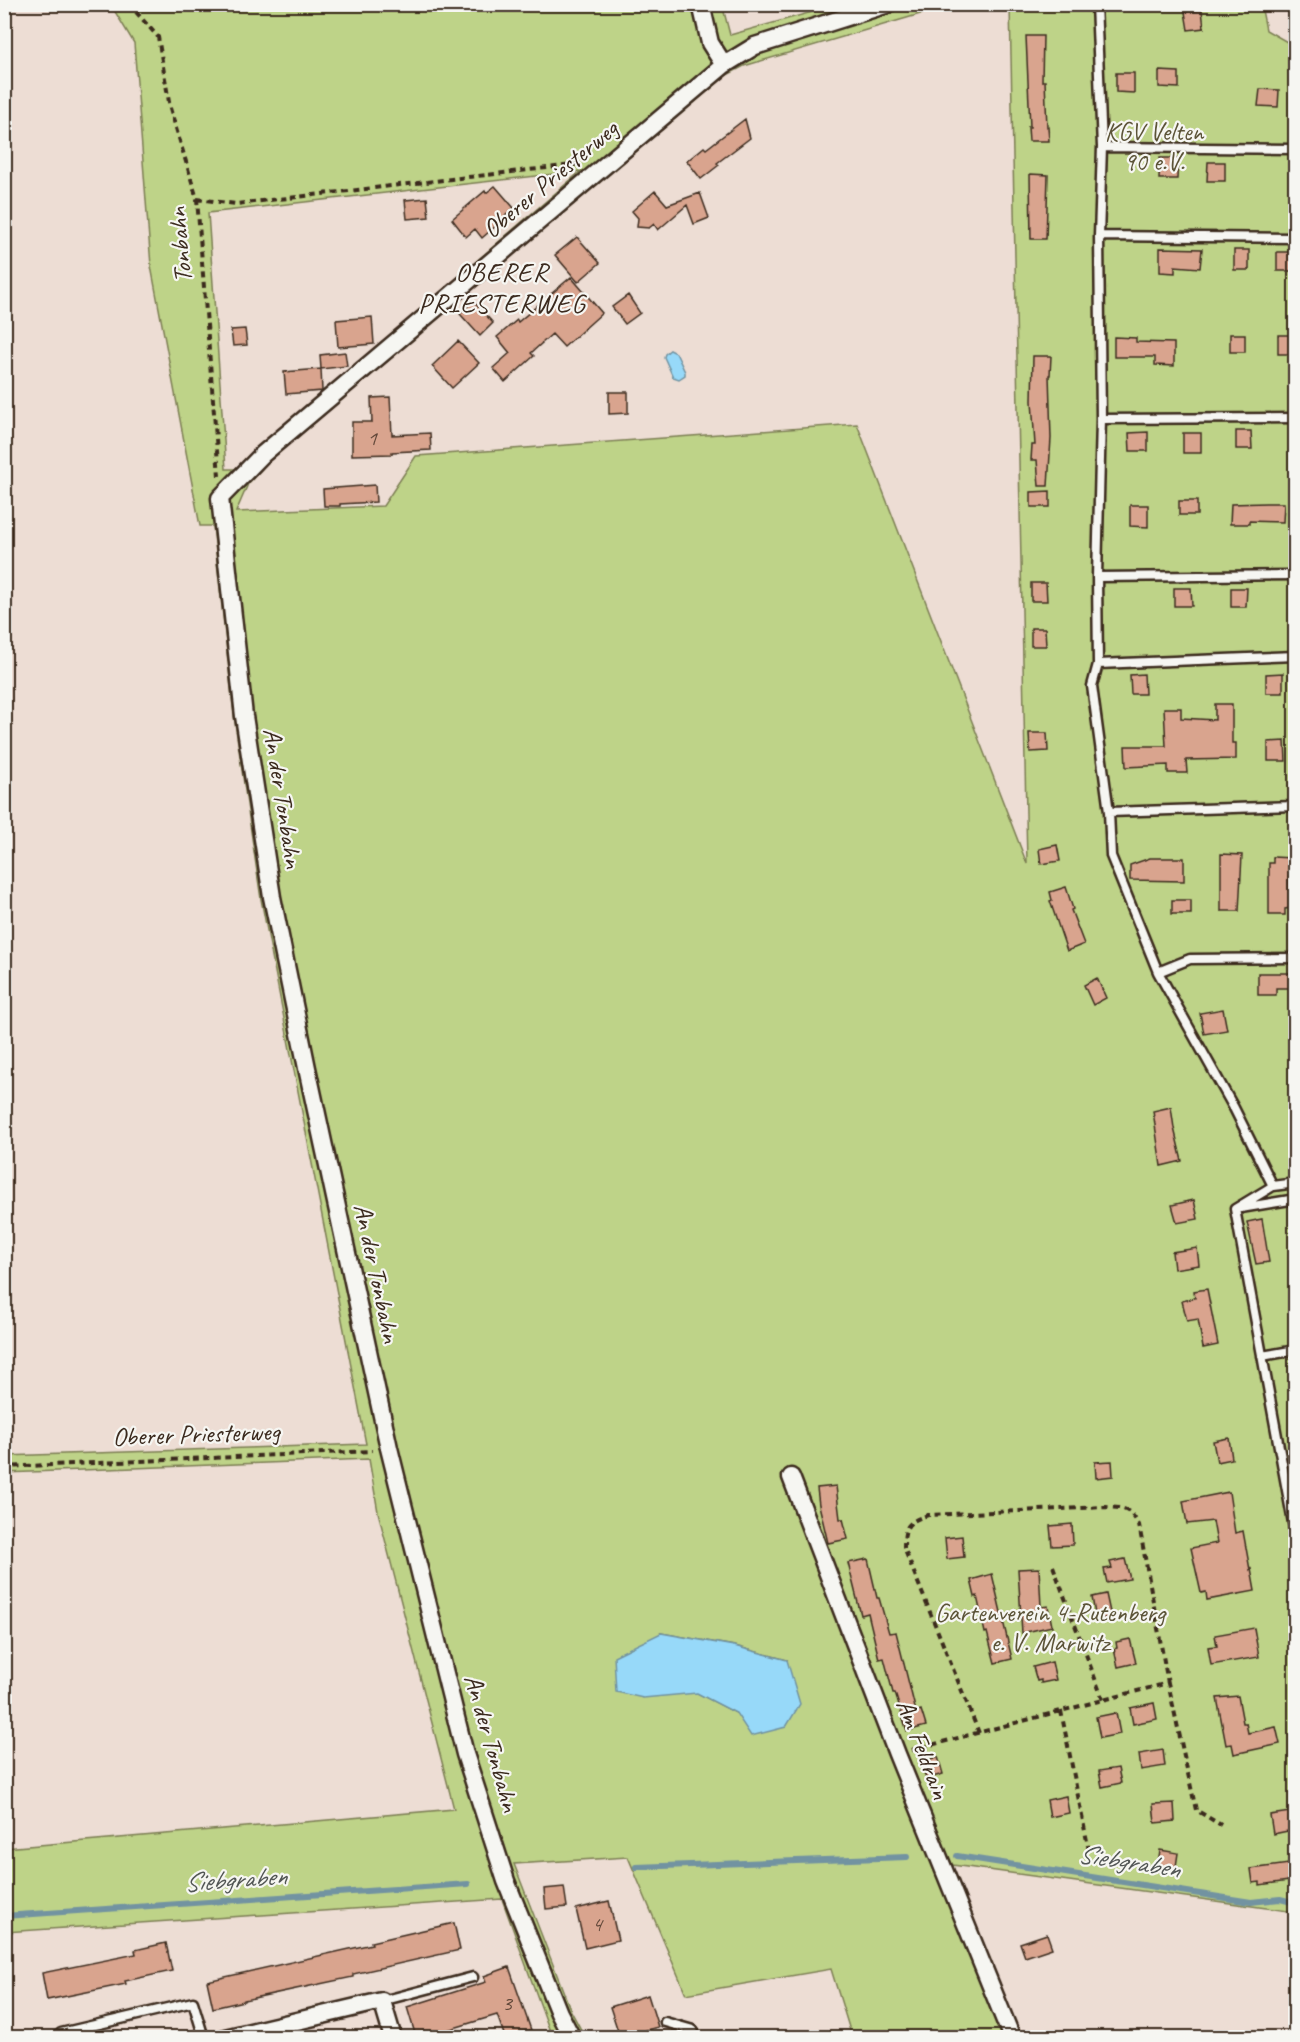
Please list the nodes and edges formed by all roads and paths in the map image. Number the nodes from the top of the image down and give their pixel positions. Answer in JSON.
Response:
{"nodes":[{"id":1,"x":129,"y":4,"type":"edge"},
{"id":2,"x":701,"y":4,"type":"edge"},
{"id":3,"x":888,"y":4,"type":"edge"},
{"id":4,"x":1096,"y":4,"type":"edge"},
{"id":5,"x":724,"y":65,"type":"junction"},
{"id":6,"x":1102,"y":147,"type":"junction"},
{"id":7,"x":1296,"y":149,"type":"edge"},
{"id":8,"x":611,"y":161,"type":"junction"},
{"id":9,"x":197,"y":199,"type":"junction"},
{"id":10,"x":1099,"y":236,"type":"junction"},
{"id":11,"x":1296,"y":238,"type":"edge"},
{"id":12,"x":1296,"y":418,"type":"edge"},
{"id":13,"x":1101,"y":419,"type":"junction"},
{"id":14,"x":220,"y":498,"type":"junction"},
{"id":15,"x":1296,"y":575,"type":"edge"},
{"id":16,"x":1097,"y":577,"type":"junction"},
{"id":17,"x":1296,"y":656,"type":"edge"},
{"id":18,"x":1098,"y":664,"type":"junction"},
{"id":19,"x":1296,"y":806,"type":"edge"},
{"id":20,"x":1109,"y":812,"type":"junction"},
{"id":21,"x":1296,"y":958,"type":"edge"},
{"id":22,"x":1158,"y":972,"type":"junction"},
{"id":23,"x":1296,"y":1183,"type":"edge"},
{"id":24,"x":1273,"y":1186,"type":"junction"},
{"id":25,"x":1296,"y":1199,"type":"edge"},
{"id":26,"x":1235,"y":1209,"type":"junction"},
{"id":27,"x":1296,"y":1350,"type":"edge"},
{"id":28,"x":1262,"y":1356,"type":"junction"},
{"id":29,"x":389,"y":1448,"type":"junction"},
{"id":30,"x":4,"y":1467,"type":"edge"},
{"id":31,"x":791,"y":1477,"type":"dead end"},
{"id":32,"x":1293,"y":1500,"type":"edge"},
{"id":33,"x":1296,"y":1539,"type":"edge"},
{"id":34,"x":1053,"y":1566,"type":"dead end"},
{"id":35,"x":1168,"y":1683,"type":"junction"},
{"id":36,"x":1103,"y":1700,"type":"junction"},
{"id":37,"x":1061,"y":1711,"type":"junction"},
{"id":38,"x":979,"y":1733,"type":"junction"},
{"id":39,"x":897,"y":1754,"type":"junction"},
{"id":40,"x":1221,"y":1825,"type":"dead end"},
{"id":41,"x":1089,"y":1851,"type":"dead end"},
{"id":42,"x":473,"y":1977,"type":"dead end"},
{"id":43,"x":382,"y":2001,"type":"junction"},
{"id":44,"x":665,"y":2022,"type":"dead end"},
{"id":45,"x":61,"y":2033,"type":"dead end"},
{"id":46,"x":204,"y":2037,"type":"edge"},
{"id":47,"x":225,"y":2037,"type":"edge"},
{"id":48,"x":393,"y":2037,"type":"edge"},
{"id":49,"x":572,"y":2037,"type":"edge"},
{"id":50,"x":696,"y":2037,"type":"edge"},
{"id":51,"x":1012,"y":2037,"type":"edge"}],
"edges":[{"from":1,"to":9,"type":"path","name":"Tonbahn"},
{"from":2,"to":5,"type":"street"},
{"from":3,"to":5,"type":"street","name":"Oberer Priesterweg"},
{"from":4,"to":6,"type":"lane"},
{"from":5,"to":8,"type":"street","name":"Oberer Priesterweg"},
{"from":6,"to":7,"type":"lane"},
{"from":6,"to":10,"type":"lane"},
{"from":8,"to":9,"type":"path"},
{"from":8,"to":14,"type":"street","name":"Oberer Priesterweg"},
{"from":9,"to":14,"type":"path","name":"Tonbahn"},
{"from":10,"to":11,"type":"lane"},
{"from":10,"to":13,"type":"lane"},
{"from":12,"to":13,"type":"lane"},
{"from":13,"to":16,"type":"lane"},
{"from":14,"to":29,"type":"street","name":"An der Tonbahn"},
{"from":15,"to":16,"type":"lane"},
{"from":16,"to":18,"type":"lane"},
{"from":17,"to":18,"type":"lane"},
{"from":18,"to":20,"type":"lane"},
{"from":19,"to":20,"type":"lane"},
{"from":20,"to":22,"type":"lane"},
{"from":21,"to":22,"type":"lane"},
{"from":22,"to":24,"type":"lane"},
{"from":23,"to":24,"type":"lane"},
{"from":24,"to":26,"type":"lane"},
{"from":25,"to":26,"type":"lane"},
{"from":26,"to":28,"type":"lane"},
{"from":27,"to":28,"type":"lane"},
{"from":28,"to":32,"type":"lane"},
{"from":29,"to":30,"type":"path","name":"Oberer Priesterweg"},
{"from":29,"to":49,"type":"street","name":"An der Tonbahn"},
{"from":31,"to":39,"type":"street","name":"Am Feldrain"},
{"from":32,"to":33,"type":"lane"},
{"from":34,"to":36,"type":"path"},
{"from":35,"to":36,"type":"path"},
{"from":35,"to":38,"type":"path"},
{"from":35,"to":40,"type":"path"},
{"from":36,"to":37,"type":"path"},
{"from":37,"to":38,"type":"path"},
{"from":37,"to":41,"type":"path"},
{"from":38,"to":39,"type":"path"},
{"from":39,"to":51,"type":"street","name":"Am Feldrain"},
{"from":42,"to":43,"type":"lane"},
{"from":43,"to":47,"type":"street"},
{"from":43,"to":48,"type":"street"},
{"from":44,"to":50,"type":"lane"},
{"from":45,"to":46,"type":"lane"}]}
